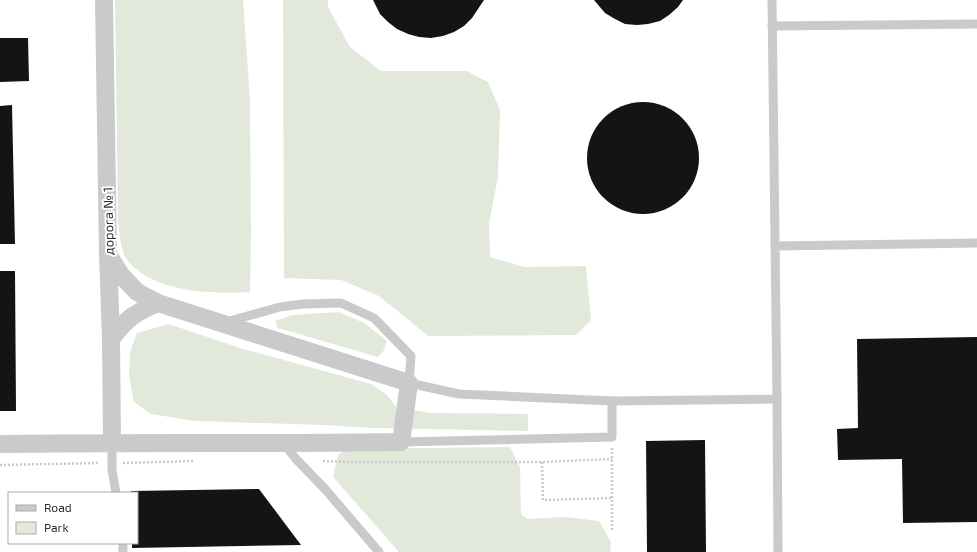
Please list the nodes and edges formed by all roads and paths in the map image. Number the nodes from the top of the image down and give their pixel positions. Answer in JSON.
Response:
{"nodes":[{"id":1,"x":104,"y":0,"type":"edge"},
{"id":2,"x":772,"y":0,"type":"edge"},
{"id":3,"x":977,"y":24,"type":"edge"},
{"id":4,"x":772,"y":26,"type":"junction"},
{"id":5,"x":977,"y":243,"type":"edge"},
{"id":6,"x":775,"y":246,"type":"junction"},
{"id":7,"x":108,"y":254,"type":"junction"},
{"id":8,"x":158,"y":304,"type":"junction"},
{"id":9,"x":222,"y":323,"type":"junction"},
{"id":10,"x":112,"y":340,"type":"junction"},
{"id":11,"x":408,"y":383,"type":"junction"},
{"id":12,"x":777,"y":399,"type":"junction"},
{"id":13,"x":612,"y":401,"type":"junction"},
{"id":14,"x":612,"y":437,"type":"junction"},
{"id":15,"x":112,"y":442,"type":"junction"},
{"id":16,"x":401,"y":442,"type":"junction"},
{"id":17,"x":0,"y":444,"type":"edge"},
{"id":18,"x":284,"y":444,"type":"junction"},
{"id":19,"x":542,"y":462,"type":"dead end"},
{"id":20,"x":116,"y":492,"type":"edge"},
{"id":21,"x":612,"y":498,"type":"junction"},
{"id":22,"x":612,"y":531,"type":"dead end"},
{"id":23,"x":379,"y":552,"type":"edge"},
{"id":24,"x":778,"y":552,"type":"edge"}],
"edges":[{"from":1,"to":7,"type":"street","name":"дорога № 1"},
{"from":2,"to":4,"type":"lane"},
{"from":3,"to":4,"type":"lane"},
{"from":4,"to":6,"type":"lane"},
{"from":5,"to":6,"type":"lane"},
{"from":6,"to":12,"type":"lane"},
{"from":7,"to":8,"type":"street"},
{"from":7,"to":10,"type":"street","name":"дорога № 1"},
{"from":8,"to":9,"type":"street"},
{"from":8,"to":10,"type":"street"},
{"from":9,"to":11,"type":"street"},
{"from":9,"to":11,"type":"lane"},
{"from":10,"to":15,"type":"street","name":"дорога № 1"},
{"from":11,"to":13,"type":"lane"},
{"from":11,"to":16,"type":"street"},
{"from":12,"to":13,"type":"lane"},
{"from":12,"to":24,"type":"lane"},
{"from":13,"to":14,"type":"lane"},
{"from":14,"to":16,"type":"lane"},
{"from":14,"to":21,"type":"path"},
{"from":15,"to":17,"type":"street"},
{"from":15,"to":18,"type":"street"},
{"from":15,"to":20,"type":"lane"},
{"from":16,"to":18,"type":"street"},
{"from":18,"to":23,"type":"lane"},
{"from":19,"to":21,"type":"path"},
{"from":21,"to":22,"type":"path"}]}
